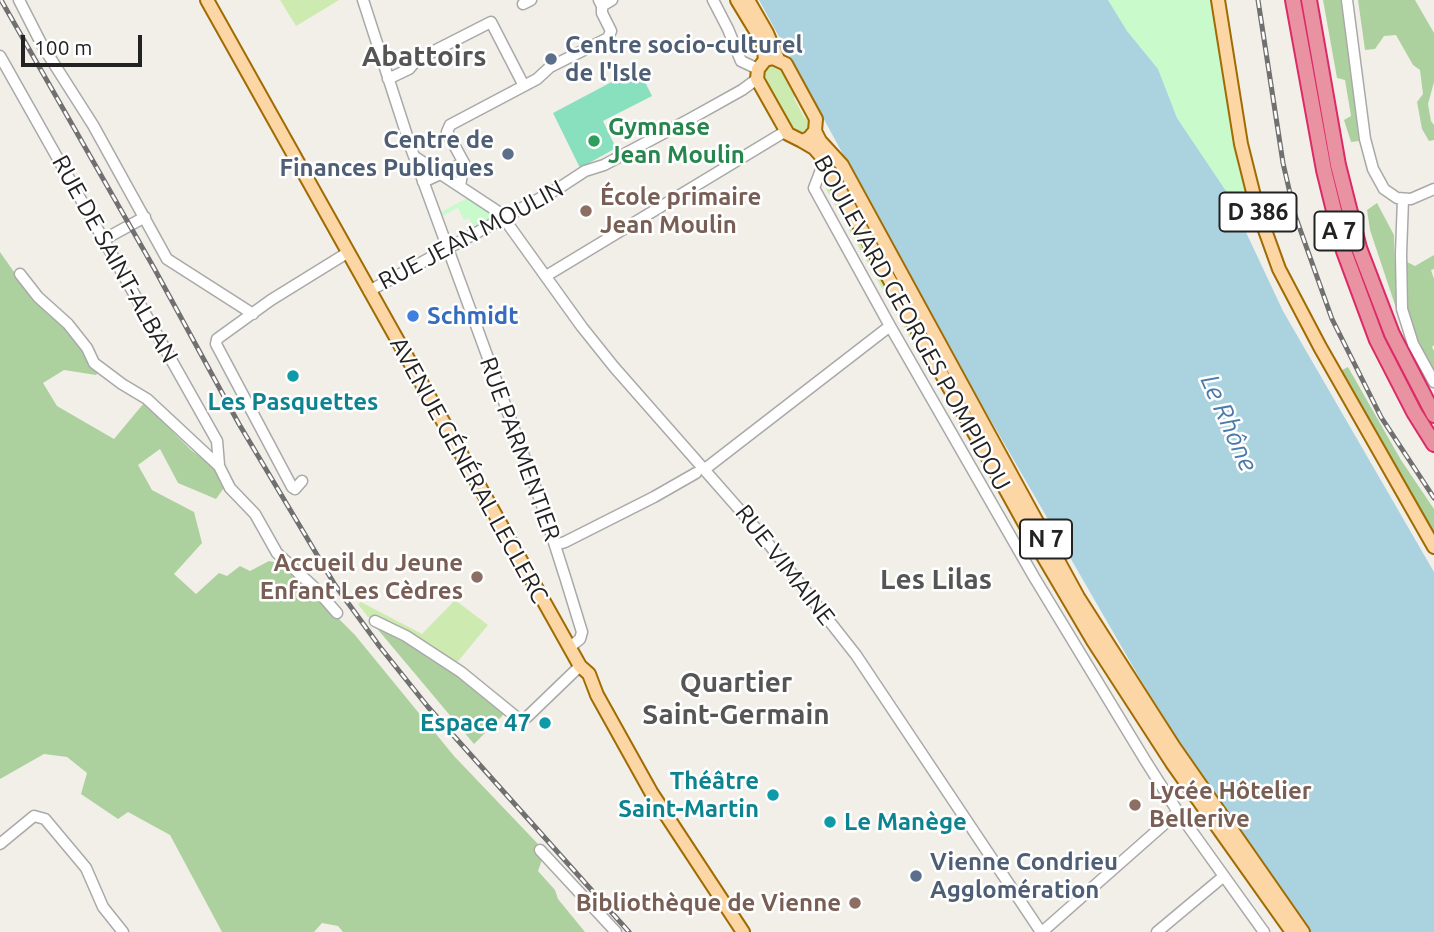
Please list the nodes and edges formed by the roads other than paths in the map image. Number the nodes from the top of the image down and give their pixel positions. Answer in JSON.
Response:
{"nodes":[{"id":1,"x":19,"y":0,"type":"edge"},
{"id":2,"x":207,"y":0,"type":"edge"},
{"id":3,"x":363,"y":0,"type":"edge"},
{"id":4,"x":612,"y":0,"type":"edge"},
{"id":5,"x":713,"y":0,"type":"edge"},
{"id":6,"x":735,"y":0,"type":"edge"},
{"id":7,"x":1218,"y":0,"type":"edge"},
{"id":8,"x":1293,"y":0,"type":"edge"},
{"id":9,"x":1309,"y":0,"type":"edge"},
{"id":10,"x":1348,"y":0,"type":"edge"},
{"id":11,"x":601,"y":3,"type":"edge"},
{"id":12,"x":746,"y":6,"type":"edge"},
{"id":13,"x":0,"y":56,"type":"edge"},
{"id":14,"x":764,"y":66,"type":"junction"},
{"id":15,"x":388,"y":79,"type":"junction"},
{"id":16,"x":524,"y":86,"type":"junction"},
{"id":17,"x":786,"y":131,"type":"junction"},
{"id":18,"x":815,"y":131,"type":"junction"},
{"id":19,"x":802,"y":141,"type":"junction"},
{"id":20,"x":415,"y":157,"type":"junction"},
{"id":21,"x":824,"y":162,"type":"junction"},
{"id":22,"x":464,"y":163,"type":"junction"},
{"id":23,"x":440,"y":173,"type":"junction"},
{"id":24,"x":423,"y":182,"type":"junction"},
{"id":25,"x":460,"y":186,"type":"junction"},
{"id":26,"x":1434,"y":189,"type":"edge"},
{"id":27,"x":1403,"y":199,"type":"junction"},
{"id":28,"x":145,"y":217,"type":"junction"},
{"id":29,"x":504,"y":217,"type":"junction"},
{"id":30,"x":103,"y":240,"type":"junction"},
{"id":31,"x":447,"y":248,"type":"junction"},
{"id":32,"x":347,"y":253,"type":"junction"},
{"id":33,"x":20,"y":274,"type":"dead end"},
{"id":34,"x":545,"y":276,"type":"junction"},
{"id":35,"x":369,"y":291,"type":"junction"},
{"id":36,"x":253,"y":314,"type":"junction"},
{"id":37,"x":891,"y":326,"type":"junction"},
{"id":38,"x":1434,"y":382,"type":"edge"},
{"id":39,"x":1434,"y":415,"type":"edge"},
{"id":40,"x":1434,"y":444,"type":"edge"},
{"id":41,"x":219,"y":466,"type":"junction"},
{"id":42,"x":701,"y":471,"type":"junction"},
{"id":43,"x":302,"y":481,"type":"dead end"},
{"id":44,"x":555,"y":545,"type":"junction"},
{"id":45,"x":1434,"y":547,"type":"edge"},
{"id":46,"x":337,"y":613,"type":"dead end"},
{"id":47,"x":375,"y":621,"type":"dead end"},
{"id":48,"x":570,"y":647,"type":"junction"},
{"id":49,"x":580,"y":666,"type":"junction"},
{"id":50,"x":1178,"y":813,"type":"junction"},
{"id":51,"x":0,"y":844,"type":"edge"},
{"id":52,"x":540,"y":850,"type":"dead end"},
{"id":53,"x":1224,"y":876,"type":"junction"},
{"id":54,"x":123,"y":932,"type":"edge"},
{"id":55,"x":616,"y":932,"type":"edge"},
{"id":56,"x":743,"y":932,"type":"edge"},
{"id":57,"x":1042,"y":932,"type":"edge"},
{"id":58,"x":1157,"y":932,"type":"edge"},
{"id":59,"x":1265,"y":932,"type":"edge"},
{"id":60,"x":1292,"y":932,"type":"edge"},
{"id":61,"x":1304,"y":932,"type":"edge"}],
"edges":[{"from":1,"to":28,"type":"street"},
{"from":2,"to":32,"type":"main road","name":"AVENUE GÉNÉRAL LECLERC"},
{"from":3,"to":15,"type":"street","name":"RUE PARMENTIER"},
{"from":4,"to":11,"type":"street"},
{"from":5,"to":14,"type":"street"},
{"from":6,"to":12,"type":"main road","name":"BOULEVARD GEORGES POMPIDOU"},
{"from":7,"to":45,"type":"main road","number":"D 386"},
{"from":8,"to":40,"type":"highway","number":"A 7"},
{"from":9,"to":39,"type":"highway","number":"A 7"},
{"from":10,"to":27,"type":"street"},
{"from":11,"to":16,"type":"street"},
{"from":12,"to":14,"type":"main road","name":"BOULEVARD GEORGES POMPIDOU","number":"N 7"},
{"from":13,"to":30,"type":"street","name":"RUE DE SAINT-ALBAN"},
{"from":14,"to":17,"type":"main road","name":"BOULEVARD GEORGES POMPIDOU","number":"N 7"},
{"from":14,"to":18,"type":"main road","name":"BOULEVARD GEORGES POMPIDOU","number":"N 7"},
{"from":14,"to":29,"type":"street","name":"RUE JEAN MOULIN"},
{"from":15,"to":16,"type":"street"},
{"from":15,"to":20,"type":"street","name":"RUE PARMENTIER"},
{"from":16,"to":22,"type":"street"},
{"from":17,"to":19,"type":"main road","name":"BOULEVARD GEORGES POMPIDOU","number":"N 7"},
{"from":17,"to":34,"type":"street"},
{"from":18,"to":19,"type":"main road","name":"BOULEVARD GEORGES POMPIDOU"},
{"from":18,"to":61,"type":"main road","name":"BOULEVARD GEORGES POMPIDOU","number":"N 7"},
{"from":19,"to":21,"type":"main road","name":"BOULEVARD GEORGES POMPIDOU","number":"N 7"},
{"from":20,"to":23,"type":"street"},
{"from":20,"to":24,"type":"street","name":"RUE PARMENTIER"},
{"from":21,"to":37,"type":"street"},
{"from":21,"to":60,"type":"main road","name":"BOULEVARD GEORGES POMPIDOU","number":"N 7"},
{"from":22,"to":23,"type":"street"},
{"from":22,"to":25,"type":"street"},
{"from":23,"to":24,"type":"street"},
{"from":23,"to":25,"type":"street"},
{"from":24,"to":31,"type":"street","name":"RUE PARMENTIER"},
{"from":25,"to":29,"type":"street"},
{"from":26,"to":27,"type":"street"},
{"from":27,"to":38,"type":"street"},
{"from":28,"to":30,"type":"street"},
{"from":28,"to":36,"type":"street"},
{"from":29,"to":31,"type":"street","name":"RUE JEAN MOULIN"},
{"from":29,"to":34,"type":"street","name":"RUE VIMAINE"},
{"from":30,"to":41,"type":"street","name":"RUE DE SAINT-ALBAN"},
{"from":31,"to":35,"type":"street","name":"RUE JEAN MOULIN"},
{"from":31,"to":44,"type":"street","name":"RUE PARMENTIER"},
{"from":32,"to":35,"type":"main road","name":"AVENUE GÉNÉRAL LECLERC"},
{"from":32,"to":36,"type":"street"},
{"from":33,"to":41,"type":"street"},
{"from":34,"to":42,"type":"street","name":"RUE VIMAINE"},
{"from":35,"to":48,"type":"main road","name":"AVENUE GÉNÉRAL LECLERC"},
{"from":36,"to":43,"type":"street"},
{"from":37,"to":42,"type":"street"},
{"from":37,"to":50,"type":"street"},
{"from":41,"to":46,"type":"street"},
{"from":42,"to":44,"type":"street"},
{"from":42,"to":57,"type":"street","name":"RUE VIMAINE"},
{"from":44,"to":48,"type":"street","name":"RUE PARMENTIER"},
{"from":47,"to":49,"type":"street"},
{"from":48,"to":49,"type":"main road","name":"AVENUE GÉNÉRAL LECLERC"},
{"from":49,"to":56,"type":"main road","name":"AVENUE GÉNÉRAL LECLERC"},
{"from":50,"to":53,"type":"street"},
{"from":50,"to":57,"type":"street"},
{"from":51,"to":54,"type":"street"},
{"from":52,"to":55,"type":"street"},
{"from":53,"to":58,"type":"street"},
{"from":53,"to":59,"type":"street"}]}
